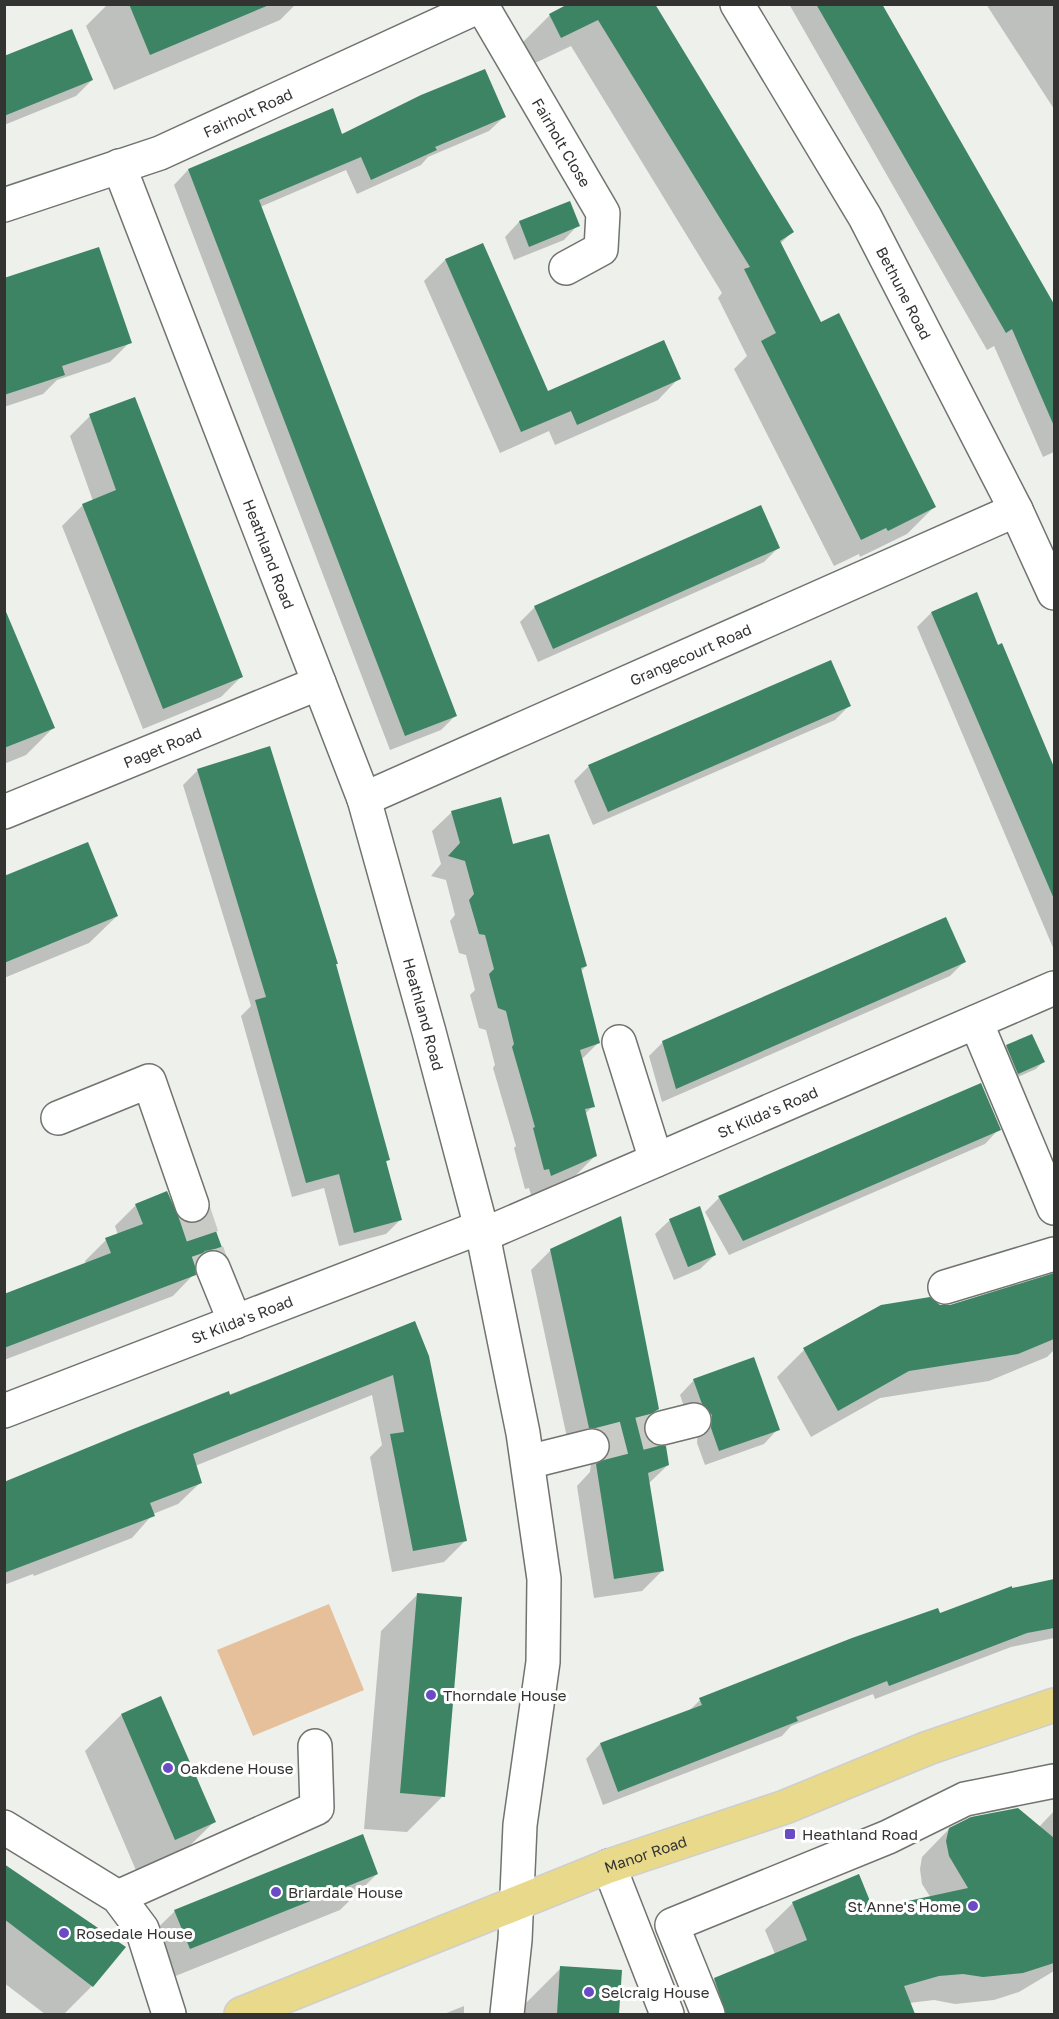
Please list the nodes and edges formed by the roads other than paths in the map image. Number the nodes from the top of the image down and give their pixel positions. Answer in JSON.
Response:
{"nodes":[{"id":1,"x":737,"y":4,"type":"edge"},
{"id":2,"x":483,"y":5,"type":"edge"},
{"id":3,"x":119,"y":166,"type":"junction"},
{"id":4,"x":4,"y":205,"type":"edge"},
{"id":5,"x":566,"y":268,"type":"dead end"},
{"id":6,"x":1016,"y":510,"type":"junction"},
{"id":7,"x":1044,"y":543,"type":"edge"},
{"id":8,"x":1054,"y":593,"type":"edge"},
{"id":9,"x":319,"y":683,"type":"junction"},
{"id":10,"x":364,"y":799,"type":"junction"},
{"id":11,"x":4,"y":812,"type":"edge"},
{"id":12,"x":1054,"y":988,"type":"edge"},
{"id":13,"x":976,"y":1022,"type":"junction"},
{"id":14,"x":619,"y":1042,"type":"dead end"},
{"id":15,"x":58,"y":1118,"type":"dead end"},
{"id":16,"x":656,"y":1160,"type":"junction"},
{"id":17,"x":192,"y":1205,"type":"tunnel mouth"},
{"id":18,"x":1054,"y":1208,"type":"edge"},
{"id":19,"x":482,"y":1231,"type":"junction"},
{"id":20,"x":1054,"y":1254,"type":"edge"},
{"id":21,"x":213,"y":1268,"type":"tunnel mouth"},
{"id":22,"x":945,"y":1287,"type":"dead end"},
{"id":23,"x":235,"y":1323,"type":"junction"},
{"id":24,"x":4,"y":1411,"type":"edge"},
{"id":25,"x":694,"y":1420,"type":"dead end"},
{"id":26,"x":662,"y":1428,"type":"tunnel mouth"},
{"id":27,"x":592,"y":1446,"type":"tunnel mouth"},
{"id":28,"x":528,"y":1462,"type":"junction"},
{"id":29,"x":1054,"y":1705,"type":"edge"},
{"id":30,"x":315,"y":1746,"type":"dead end"},
{"id":31,"x":1054,"y":1781,"type":"edge"},
{"id":32,"x":4,"y":1827,"type":"edge"},
{"id":33,"x":609,"y":1866,"type":"junction"},
{"id":34,"x":118,"y":1897,"type":"junction"},
{"id":35,"x":517,"y":1901,"type":"junction"},
{"id":36,"x":170,"y":2014,"type":"edge"},
{"id":37,"x":242,"y":2014,"type":"edge"},
{"id":38,"x":507,"y":2014,"type":"edge"},
{"id":39,"x":667,"y":2014,"type":"edge"},
{"id":40,"x":708,"y":2014,"type":"edge"}],
"edges":[{"from":1,"to":6,"type":"street","name":"Bethune Road"},
{"from":2,"to":3,"type":"street","name":"Fairholt Road"},
{"from":2,"to":5,"type":"street","name":"Fairholt Close"},
{"from":3,"to":4,"type":"street","name":"Fairholt Road"},
{"from":3,"to":9,"type":"street","name":"Heathland Road"},
{"from":6,"to":7,"type":"street","name":"Bethune Road"},
{"from":6,"to":10,"type":"street","name":"Grangecourt Road"},
{"from":7,"to":8,"type":"street","name":"Bethune Road"},
{"from":9,"to":10,"type":"street","name":"Heathland Road"},
{"from":9,"to":11,"type":"street","name":"Paget Road"},
{"from":10,"to":19,"type":"street","name":"Heathland Road"},
{"from":12,"to":13,"type":"street","name":"St Kilda's Road"},
{"from":13,"to":16,"type":"street","name":"St Kilda's Road"},
{"from":13,"to":18,"type":"street"},
{"from":14,"to":16,"type":"street"},
{"from":15,"to":17,"type":"street"},
{"from":16,"to":19,"type":"street","name":"St Kilda's Road"},
{"from":19,"to":23,"type":"street","name":"St Kilda's Road"},
{"from":19,"to":28,"type":"street","name":"Heathland Road"},
{"from":20,"to":22,"type":"street"},
{"from":21,"to":23,"type":"street"},
{"from":23,"to":24,"type":"street","name":"St Kilda's Road"},
{"from":25,"to":26,"type":"street"},
{"from":27,"to":28,"type":"street"},
{"from":28,"to":35,"type":"street","name":"Heathland Road"},
{"from":29,"to":33,"type":"main road","name":"Manor Road"},
{"from":30,"to":34,"type":"street"},
{"from":31,"to":40,"type":"street"},
{"from":32,"to":34,"type":"street"},
{"from":33,"to":35,"type":"main road","name":"Manor Road"},
{"from":33,"to":39,"type":"street"},
{"from":34,"to":36,"type":"street"},
{"from":35,"to":37,"type":"main road","name":"Manor Road"},
{"from":35,"to":38,"type":"street","name":"Heathland Road"}]}
